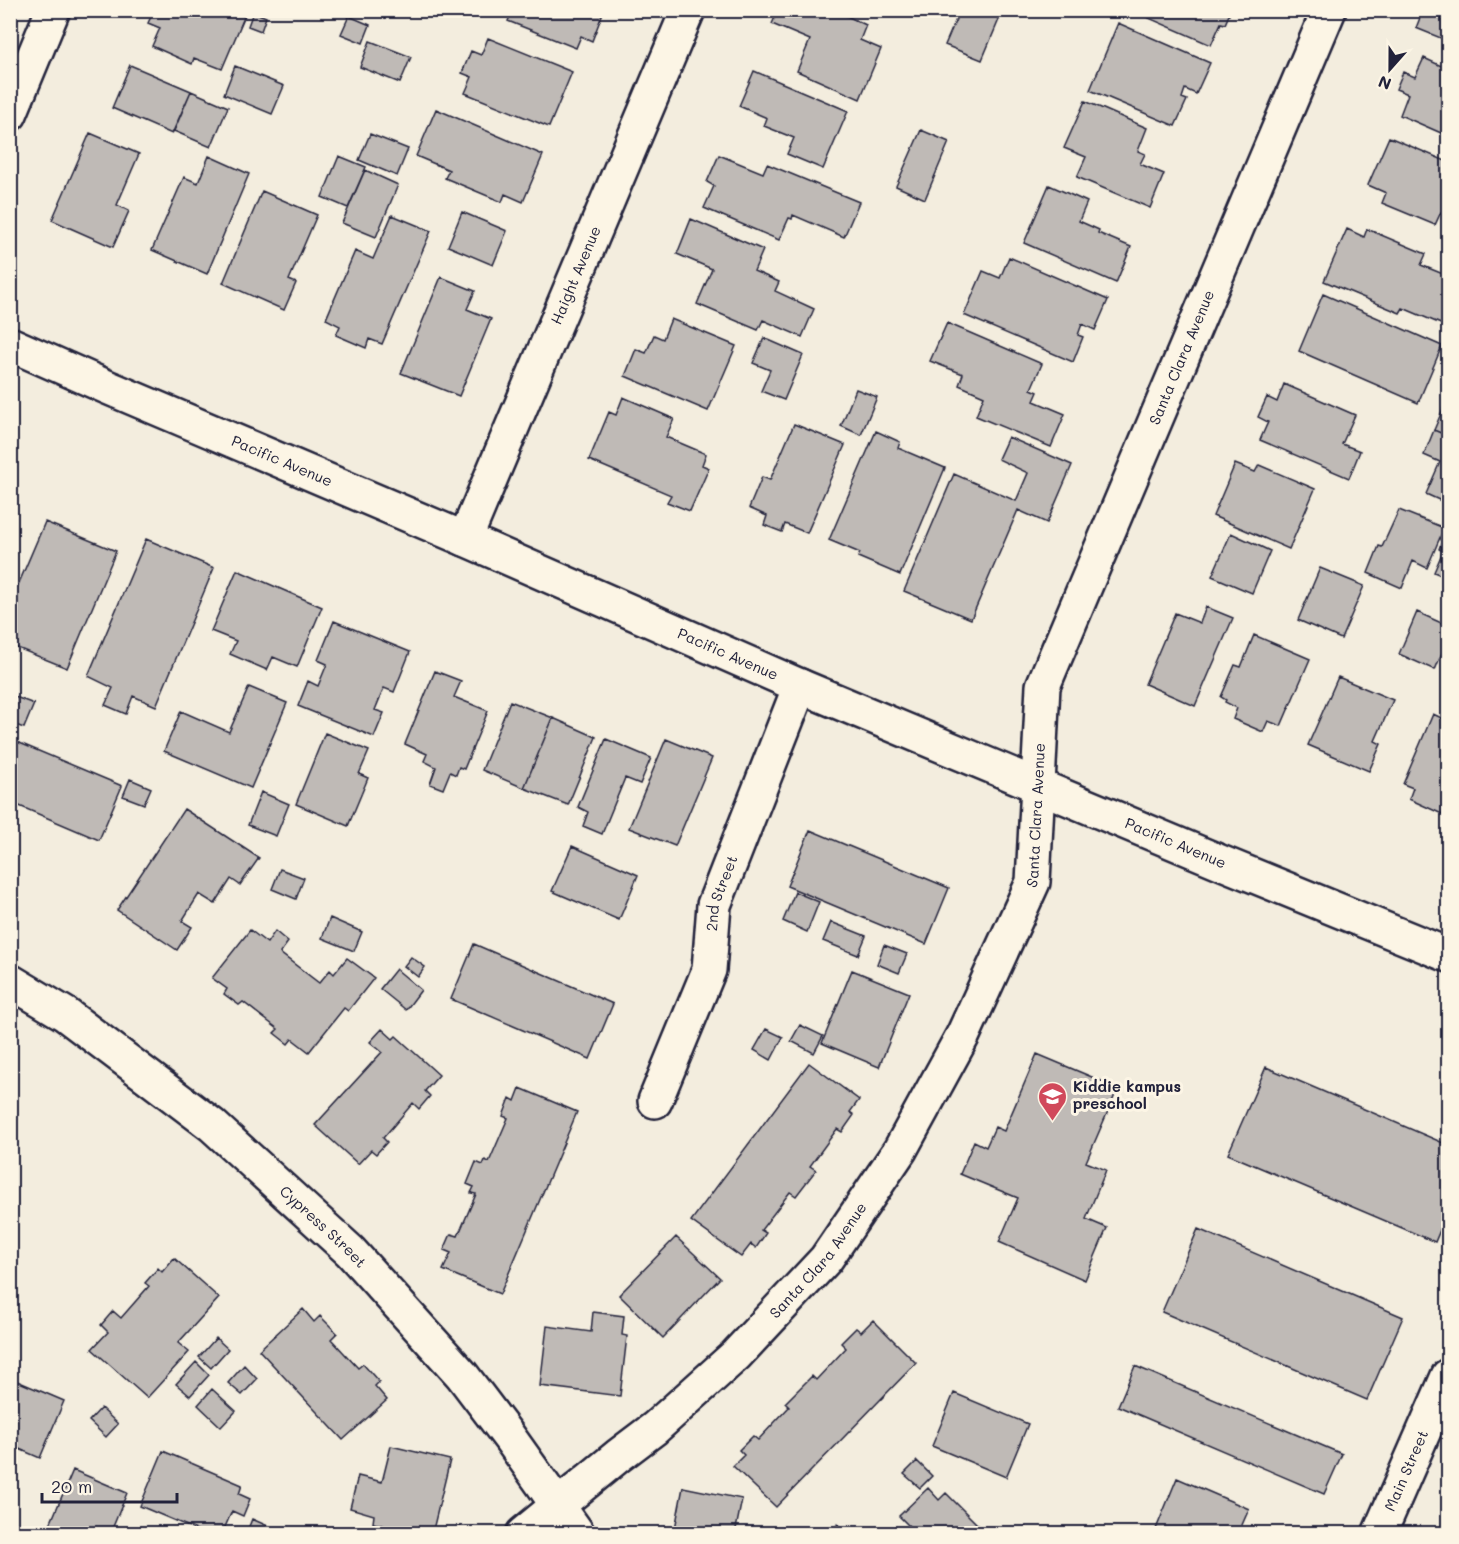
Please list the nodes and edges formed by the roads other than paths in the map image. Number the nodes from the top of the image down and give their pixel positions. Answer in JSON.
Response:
{"nodes":[{"id":1,"x":53,"y":10,"type":"edge"},
{"id":2,"x":688,"y":10,"type":"edge"},
{"id":3,"x":1329,"y":10,"type":"edge"},
{"id":4,"x":10,"y":114,"type":"edge"},
{"id":5,"x":10,"y":344,"type":"edge"},
{"id":6,"x":465,"y":539,"type":"junction"},
{"id":7,"x":800,"y":686,"type":"junction"},
{"id":8,"x":1038,"y":786,"type":"junction"},
{"id":9,"x":1449,"y":955,"type":"edge"},
{"id":10,"x":10,"y":981,"type":"edge"},
{"id":11,"x":655,"y":1101,"type":"dead end"},
{"id":12,"x":1449,"y":1376,"type":"edge"},
{"id":13,"x":558,"y":1505,"type":"junction"},
{"id":14,"x":523,"y":1533,"type":"edge"},
{"id":15,"x":578,"y":1533,"type":"edge"},
{"id":16,"x":1379,"y":1533,"type":"edge"}],
"edges":[{"from":1,"to":4,"type":"street"},
{"from":2,"to":6,"type":"street","name":"Haight Avenue"},
{"from":3,"to":8,"type":"street","name":"Santa Clara Avenue"},
{"from":5,"to":6,"type":"street","name":"Pacific Avenue"},
{"from":6,"to":7,"type":"street","name":"Pacific Avenue"},
{"from":7,"to":8,"type":"street","name":"Pacific Avenue"},
{"from":7,"to":11,"type":"street","name":"2nd Street"},
{"from":8,"to":9,"type":"street","name":"Pacific Avenue"},
{"from":8,"to":13,"type":"street","name":"Santa Clara Avenue"},
{"from":10,"to":13,"type":"street","name":"Cypress Street"},
{"from":12,"to":16,"type":"street","name":"Main Street"},
{"from":13,"to":14,"type":"street","name":"Santa Clara Avenue"},
{"from":13,"to":15,"type":"street","name":"Cypress Street"}]}
